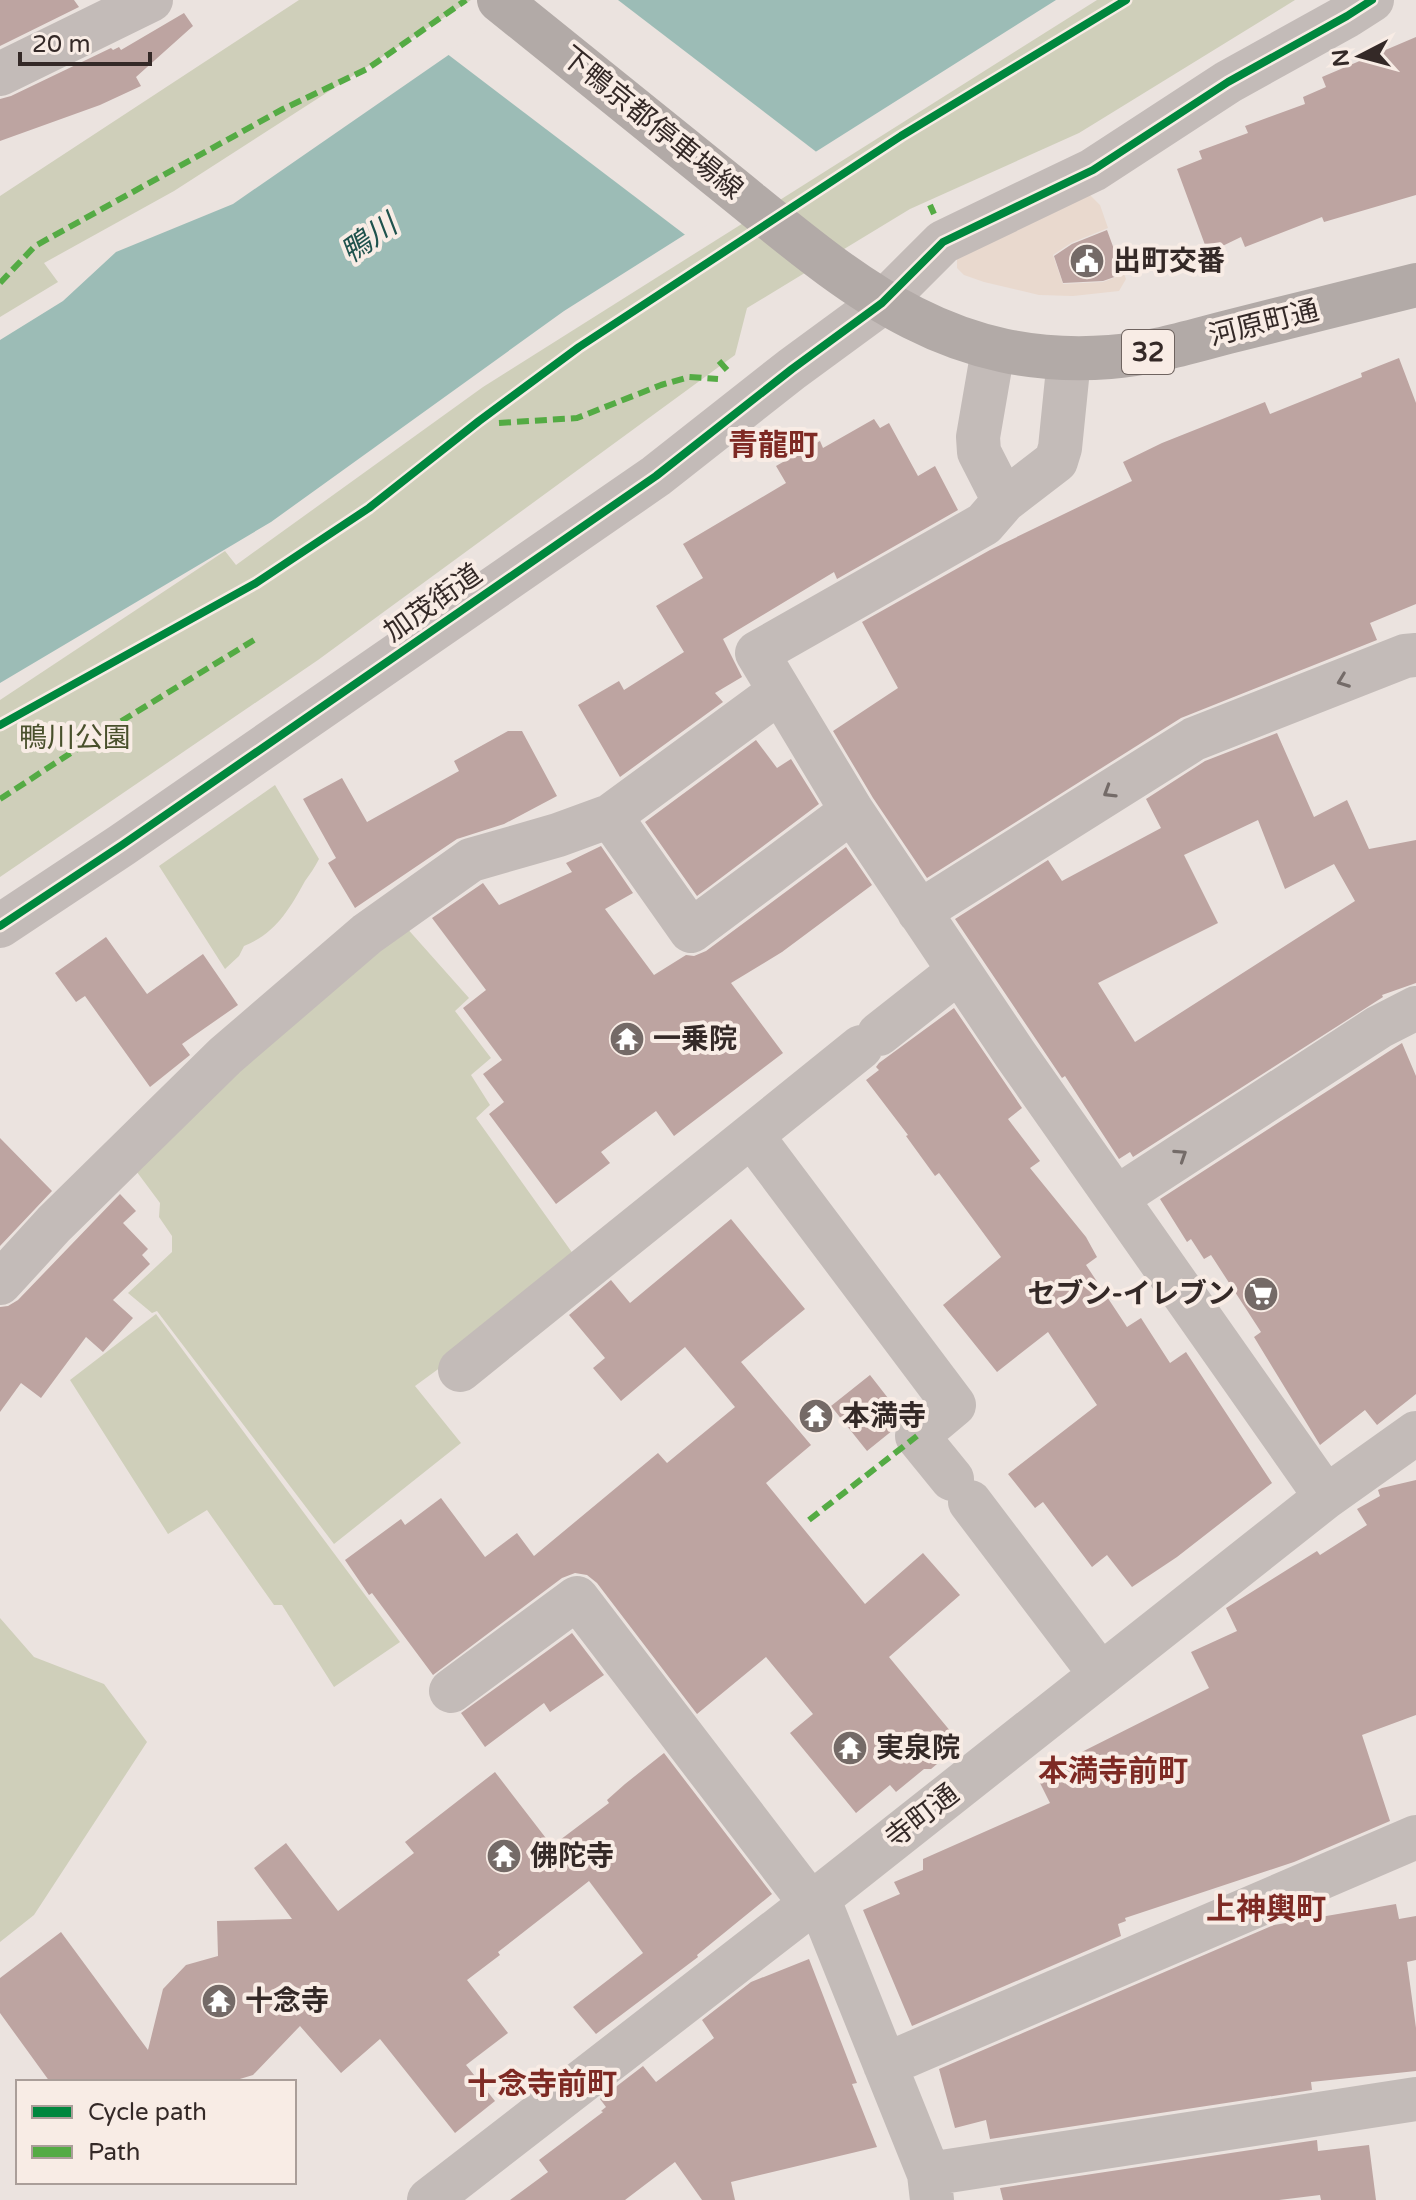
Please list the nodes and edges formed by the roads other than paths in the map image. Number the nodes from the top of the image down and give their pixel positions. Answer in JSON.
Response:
{"nodes":[{"id":1,"x":151,"y":0,"type":"edge"},
{"id":2,"x":499,"y":0,"type":"edge"},
{"id":3,"x":1372,"y":0,"type":"edge"},
{"id":4,"x":0,"y":74,"type":"edge"},
{"id":5,"x":1416,"y":285,"type":"edge"},
{"id":6,"x":882,"y":303,"type":"junction"},
{"id":7,"x":993,"y":350,"type":"junction"},
{"id":8,"x":1069,"y":359,"type":"junction"},
{"id":9,"x":1004,"y":501,"type":"junction"},
{"id":10,"x":1416,"y":655,"type":"edge"},
{"id":11,"x":779,"y":692,"type":"junction"},
{"id":12,"x":852,"y":811,"type":"junction"},
{"id":13,"x":610,"y":816,"type":"junction"},
{"id":14,"x":919,"y":912,"type":"junction"},
{"id":15,"x":0,"y":926,"type":"edge"},
{"id":16,"x":959,"y":971,"type":"junction"},
{"id":17,"x":1416,"y":1008,"type":"edge"},
{"id":18,"x":752,"y":1136,"type":"junction"},
{"id":19,"x":1116,"y":1198,"type":"junction"},
{"id":20,"x":0,"y":1283,"type":"edge"},
{"id":21,"x":460,"y":1370,"type":"dead end"},
{"id":22,"x":1416,"y":1433,"type":"edge"},
{"id":23,"x":1326,"y":1497,"type":"junction"},
{"id":24,"x":1101,"y":1675,"type":"junction"},
{"id":25,"x":451,"y":1691,"type":"dead end"},
{"id":26,"x":1416,"y":1837,"type":"edge"},
{"id":27,"x":815,"y":1901,"type":"junction"},
{"id":28,"x":885,"y":2065,"type":"junction"},
{"id":29,"x":1416,"y":2099,"type":"edge"},
{"id":30,"x":930,"y":2187,"type":"edge"},
{"id":31,"x":446,"y":2195,"type":"edge"}],
"edges":[{"from":1,"to":4,"type":"street"},
{"from":2,"to":6,"type":"main road","name":"下鴨京都停車場線","number":"32"},
{"from":3,"to":6,"type":"street","name":"加茂街道"},
{"from":5,"to":8,"type":"main road","name":"河原町通","number":"32"},
{"from":6,"to":7,"type":"main road","name":"河原町通","number":"32"},
{"from":6,"to":15,"type":"street","name":"加茂街道"},
{"from":7,"to":8,"type":"main road","name":"河原町通","number":"32"},
{"from":7,"to":9,"type":"street"},
{"from":8,"to":9,"type":"street"},
{"from":9,"to":11,"type":"street"},
{"from":10,"to":14,"type":"street","one_way":true},
{"from":11,"to":12,"type":"street"},
{"from":11,"to":13,"type":"street"},
{"from":12,"to":13,"type":"street"},
{"from":12,"to":14,"type":"street"},
{"from":13,"to":20,"type":"street"},
{"from":14,"to":16,"type":"street"},
{"from":16,"to":18,"type":"street"},
{"from":16,"to":19,"type":"street"},
{"from":19,"to":17,"type":"street","one_way":true},
{"from":18,"to":21,"type":"street"},
{"from":18,"to":24,"type":"street"},
{"from":19,"to":23,"type":"street"},
{"from":22,"to":23,"type":"street","name":"寺町通"},
{"from":23,"to":24,"type":"street","name":"寺町通"},
{"from":24,"to":27,"type":"street","name":"寺町通"},
{"from":25,"to":27,"type":"street"},
{"from":26,"to":28,"type":"street"},
{"from":27,"to":28,"type":"street"},
{"from":27,"to":31,"type":"street","name":"寺町通"},
{"from":28,"to":30,"type":"street"},
{"from":29,"to":30,"type":"street"}]}
